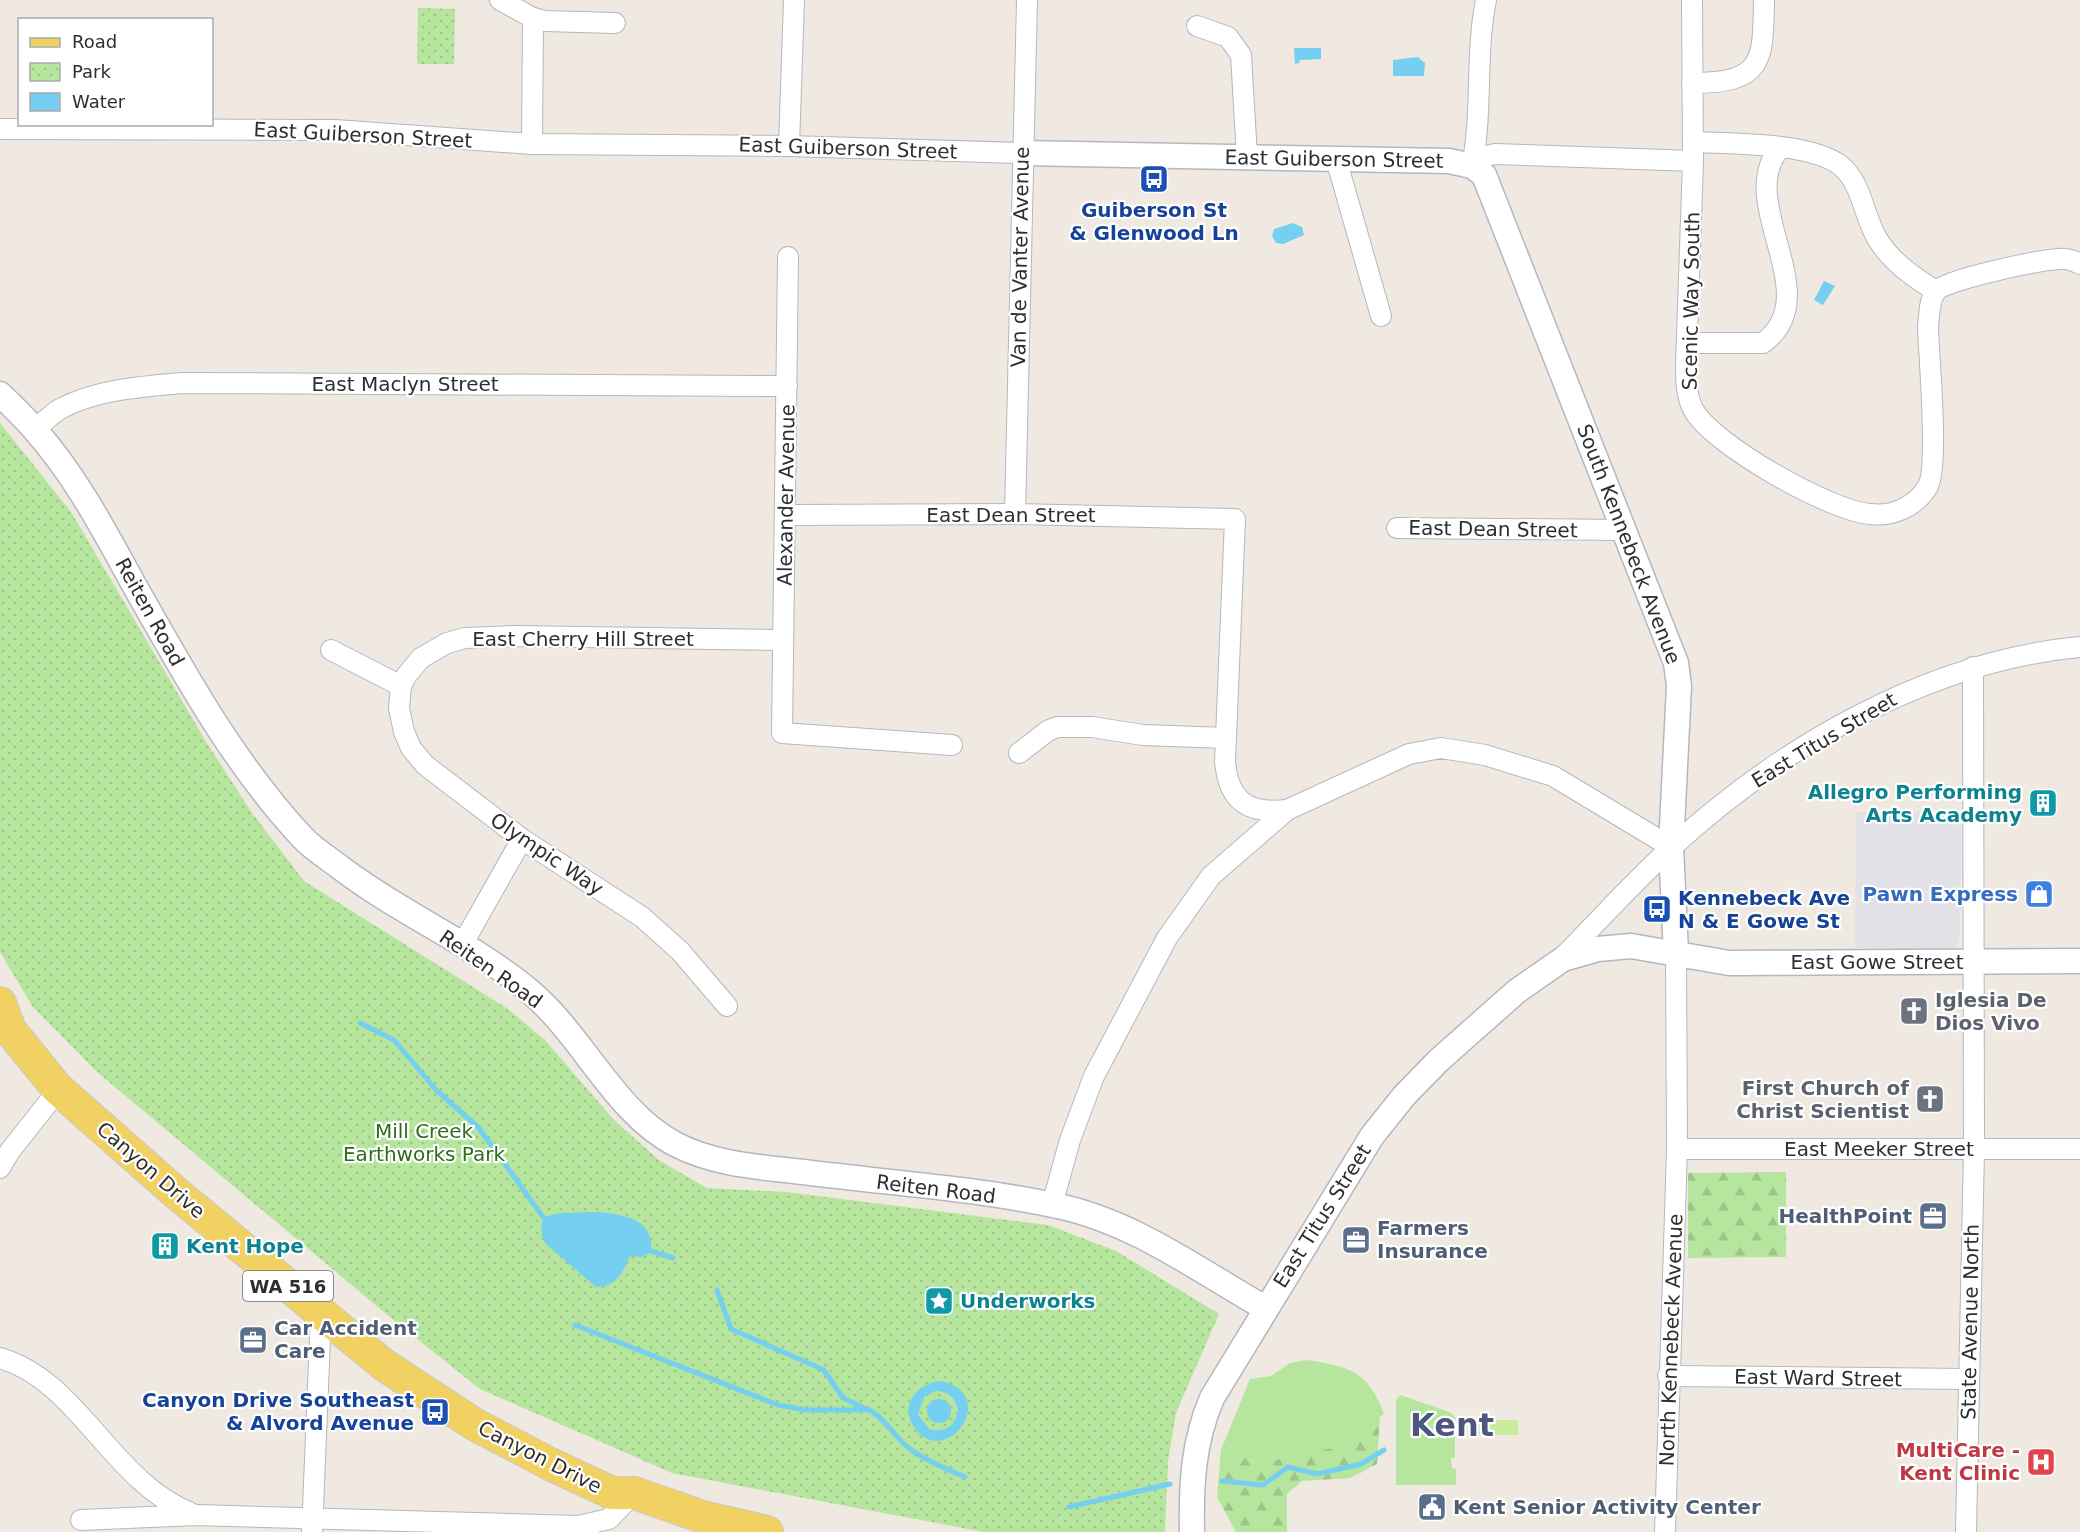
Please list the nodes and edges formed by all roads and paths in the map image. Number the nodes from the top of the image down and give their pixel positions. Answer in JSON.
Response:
{"nodes":[{"id":1,"x":500,"y":0,"type":"edge"},
{"id":2,"x":794,"y":0,"type":"edge"},
{"id":3,"x":1027,"y":0,"type":"edge"},
{"id":4,"x":1486,"y":0,"type":"edge"},
{"id":5,"x":1692,"y":0,"type":"edge"},
{"id":6,"x":1764,"y":0,"type":"edge"},
{"id":7,"x":533,"y":18,"type":"junction"},
{"id":8,"x":615,"y":23,"type":"dead end"},
{"id":9,"x":1197,"y":26,"type":"dead end"},
{"id":10,"x":1692,"y":83,"type":"junction"},
{"id":11,"x":0,"y":129,"type":"edge"},
{"id":12,"x":532,"y":144,"type":"junction"},
{"id":13,"x":789,"y":146,"type":"junction"},
{"id":14,"x":1781,"y":147,"type":"junction"},
{"id":15,"x":1693,"y":151,"type":"junction"},
{"id":16,"x":1022,"y":153,"type":"junction"},
{"id":17,"x":1247,"y":157,"type":"junction"},
{"id":18,"x":1336,"y":159,"type":"junction"},
{"id":19,"x":1472,"y":166,"type":"junction"},
{"id":20,"x":788,"y":257,"type":"dead end"},
{"id":21,"x":2080,"y":264,"type":"edge"},
{"id":22,"x":1936,"y":291,"type":"junction"},
{"id":23,"x":1380,"y":316,"type":"dead end"},
{"id":24,"x":1688,"y":343,"type":"junction"},
{"id":25,"x":787,"y":386,"type":"junction"},
{"id":26,"x":0,"y":394,"type":"edge"},
{"id":27,"x":35,"y":430,"type":"junction"},
{"id":28,"x":1015,"y":514,"type":"junction"},
{"id":29,"x":787,"y":515,"type":"junction"},
{"id":30,"x":1397,"y":528,"type":"dead end"},
{"id":31,"x":1625,"y":530,"type":"junction"},
{"id":32,"x":783,"y":640,"type":"junction"},
{"id":33,"x":2080,"y":647,"type":"edge"},
{"id":34,"x":331,"y":650,"type":"dead end"},
{"id":35,"x":1973,"y":667,"type":"junction"},
{"id":36,"x":401,"y":686,"type":"junction"},
{"id":37,"x":1226,"y":738,"type":"junction"},
{"id":38,"x":952,"y":745,"type":"dead end"},
{"id":39,"x":1019,"y":753,"type":"dead end"},
{"id":40,"x":1287,"y":810,"type":"junction"},
{"id":41,"x":522,"y":839,"type":"junction"},
{"id":42,"x":1671,"y":847,"type":"junction"},
{"id":43,"x":462,"y":945,"type":"junction"},
{"id":44,"x":1676,"y":952,"type":"junction"},
{"id":45,"x":2080,"y":961,"type":"edge"},
{"id":46,"x":1558,"y":962,"type":"junction"},
{"id":47,"x":1975,"y":962,"type":"junction"},
{"id":48,"x":0,"y":1002,"type":"edge"},
{"id":49,"x":727,"y":1006,"type":"dead end"},
{"id":50,"x":59,"y":1089,"type":"junction"},
{"id":51,"x":1677,"y":1149,"type":"junction"},
{"id":52,"x":1974,"y":1149,"type":"junction"},
{"id":53,"x":2080,"y":1149,"type":"edge"},
{"id":54,"x":0,"y":1168,"type":"edge"},
{"id":55,"x":1052,"y":1205,"type":"junction"},
{"id":56,"x":1265,"y":1308,"type":"junction"},
{"id":57,"x":321,"y":1314,"type":"junction"},
{"id":58,"x":0,"y":1358,"type":"edge"},
{"id":59,"x":1668,"y":1376,"type":"junction"},
{"id":60,"x":1968,"y":1379,"type":"junction"},
{"id":61,"x":634,"y":1493,"type":"junction"},
{"id":62,"x":196,"y":1515,"type":"junction"},
{"id":63,"x":81,"y":1520,"type":"dead end"},
{"id":64,"x":312,"y":1525,"type":"edge"},
{"id":65,"x":1191,"y":1530,"type":"edge"},
{"id":66,"x":767,"y":1532,"type":"edge"},
{"id":67,"x":1665,"y":1532,"type":"edge"},
{"id":68,"x":1966,"y":1532,"type":"edge"}],
"edges":[{"from":1,"to":7,"type":"street"},
{"from":2,"to":13,"type":"street"},
{"from":3,"to":16,"type":"street","name":"Van de Vanter Avenue"},
{"from":4,"to":19,"type":"street"},
{"from":5,"to":10,"type":"street","name":"Scenic Way South"},
{"from":6,"to":10,"type":"street"},
{"from":7,"to":8,"type":"street"},
{"from":7,"to":12,"type":"street"},
{"from":9,"to":17,"type":"street"},
{"from":10,"to":15,"type":"street","name":"Scenic Way South"},
{"from":11,"to":12,"type":"street","name":"East Guiberson Street"},
{"from":12,"to":13,"type":"street","name":"East Guiberson Street"},
{"from":13,"to":16,"type":"street","name":"East Guiberson Street"},
{"from":14,"to":15,"type":"street","name":"East Guiberson Street"},
{"from":14,"to":22,"type":"street","name":"East Guiberson Street"},
{"from":14,"to":24,"type":"street"},
{"from":15,"to":19,"type":"street","name":"East Guiberson Street"},
{"from":15,"to":24,"type":"street","name":"Scenic Way South"},
{"from":16,"to":17,"type":"street","name":"East Guiberson Street"},
{"from":16,"to":28,"type":"street","name":"Van de Vanter Avenue"},
{"from":17,"to":18,"type":"street","name":"East Guiberson Street"},
{"from":18,"to":19,"type":"street","name":"East Guiberson Street"},
{"from":18,"to":23,"type":"street"},
{"from":19,"to":31,"type":"street","name":"South Kennebeck Avenue"},
{"from":20,"to":25,"type":"street","name":"Alexander Avenue"},
{"from":21,"to":22,"type":"street"},
{"from":22,"to":24,"type":"street","name":"Scenic Way South"},
{"from":25,"to":27,"type":"street","name":"East Maclyn Street"},
{"from":25,"to":29,"type":"street","name":"Alexander Avenue"},
{"from":26,"to":27,"type":"street","name":"Reiten Road"},
{"from":27,"to":43,"type":"street","name":"Reiten Road"},
{"from":28,"to":29,"type":"street","name":"East Dean Street"},
{"from":28,"to":37,"type":"street","name":"East Dean Street"},
{"from":29,"to":32,"type":"street","name":"Alexander Avenue"},
{"from":30,"to":31,"type":"street","name":"East Dean Street"},
{"from":31,"to":42,"type":"street","name":"South Kennebeck Avenue"},
{"from":32,"to":36,"type":"street","name":"East Cherry Hill Street"},
{"from":32,"to":38,"type":"street","name":"Alexander Avenue"},
{"from":33,"to":35,"type":"street","name":"East Titus Street"},
{"from":34,"to":36,"type":"street"},
{"from":35,"to":42,"type":"street","name":"East Titus Street"},
{"from":35,"to":47,"type":"street","name":"State Avenue North"},
{"from":36,"to":41,"type":"street","name":"Olympic Way"},
{"from":37,"to":39,"type":"street"},
{"from":37,"to":40,"type":"street"},
{"from":40,"to":42,"type":"street"},
{"from":40,"to":55,"type":"street"},
{"from":41,"to":43,"type":"street"},
{"from":41,"to":49,"type":"street","name":"Olympic Way"},
{"from":42,"to":44,"type":"street","name":"South Kennebeck Avenue"},
{"from":42,"to":46,"type":"street","name":"East Titus Street"},
{"from":43,"to":55,"type":"street","name":"Reiten Road"},
{"from":44,"to":46,"type":"street","name":"East Titus Street"},
{"from":44,"to":47,"type":"street","name":"East Gowe Street"},
{"from":44,"to":51,"type":"street","name":"South Kennebeck Avenue"},
{"from":45,"to":47,"type":"street","name":"East Gowe Street"},
{"from":46,"to":56,"type":"street","name":"East Titus Street"},
{"from":47,"to":52,"type":"street","name":"State Avenue North"},
{"from":48,"to":50,"type":"main road","name":"Canyon Drive","number":"WA 516"},
{"from":48,"to":61,"type":"main road","name":"Canyon Drive","number":"WA 516"},
{"from":50,"to":54,"type":"street"},
{"from":50,"to":57,"type":"main road","name":"Canyon Drive","number":"WA 516"},
{"from":51,"to":52,"type":"street","name":"East Meeker Street"},
{"from":51,"to":59,"type":"street","name":"North Kennebeck Avenue"},
{"from":52,"to":53,"type":"street","name":"East Meeker Street"},
{"from":52,"to":60,"type":"street","name":"State Avenue North"},
{"from":55,"to":56,"type":"street","name":"Reiten Road"},
{"from":56,"to":65,"type":"street","name":"East Titus Street"},
{"from":57,"to":61,"type":"main road","name":"Canyon Drive","number":"WA 516"},
{"from":57,"to":64,"type":"street"},
{"from":58,"to":62,"type":"street"},
{"from":59,"to":60,"type":"street","name":"East Ward Street"},
{"from":59,"to":67,"type":"street","name":"North Kennebeck Avenue"},
{"from":60,"to":68,"type":"street","name":"State Avenue North"},
{"from":61,"to":64,"type":"street"},
{"from":61,"to":66,"type":"main road","name":"Canyon Drive","number":"WA 516"},
{"from":62,"to":63,"type":"street"},
{"from":62,"to":64,"type":"street"}]}
